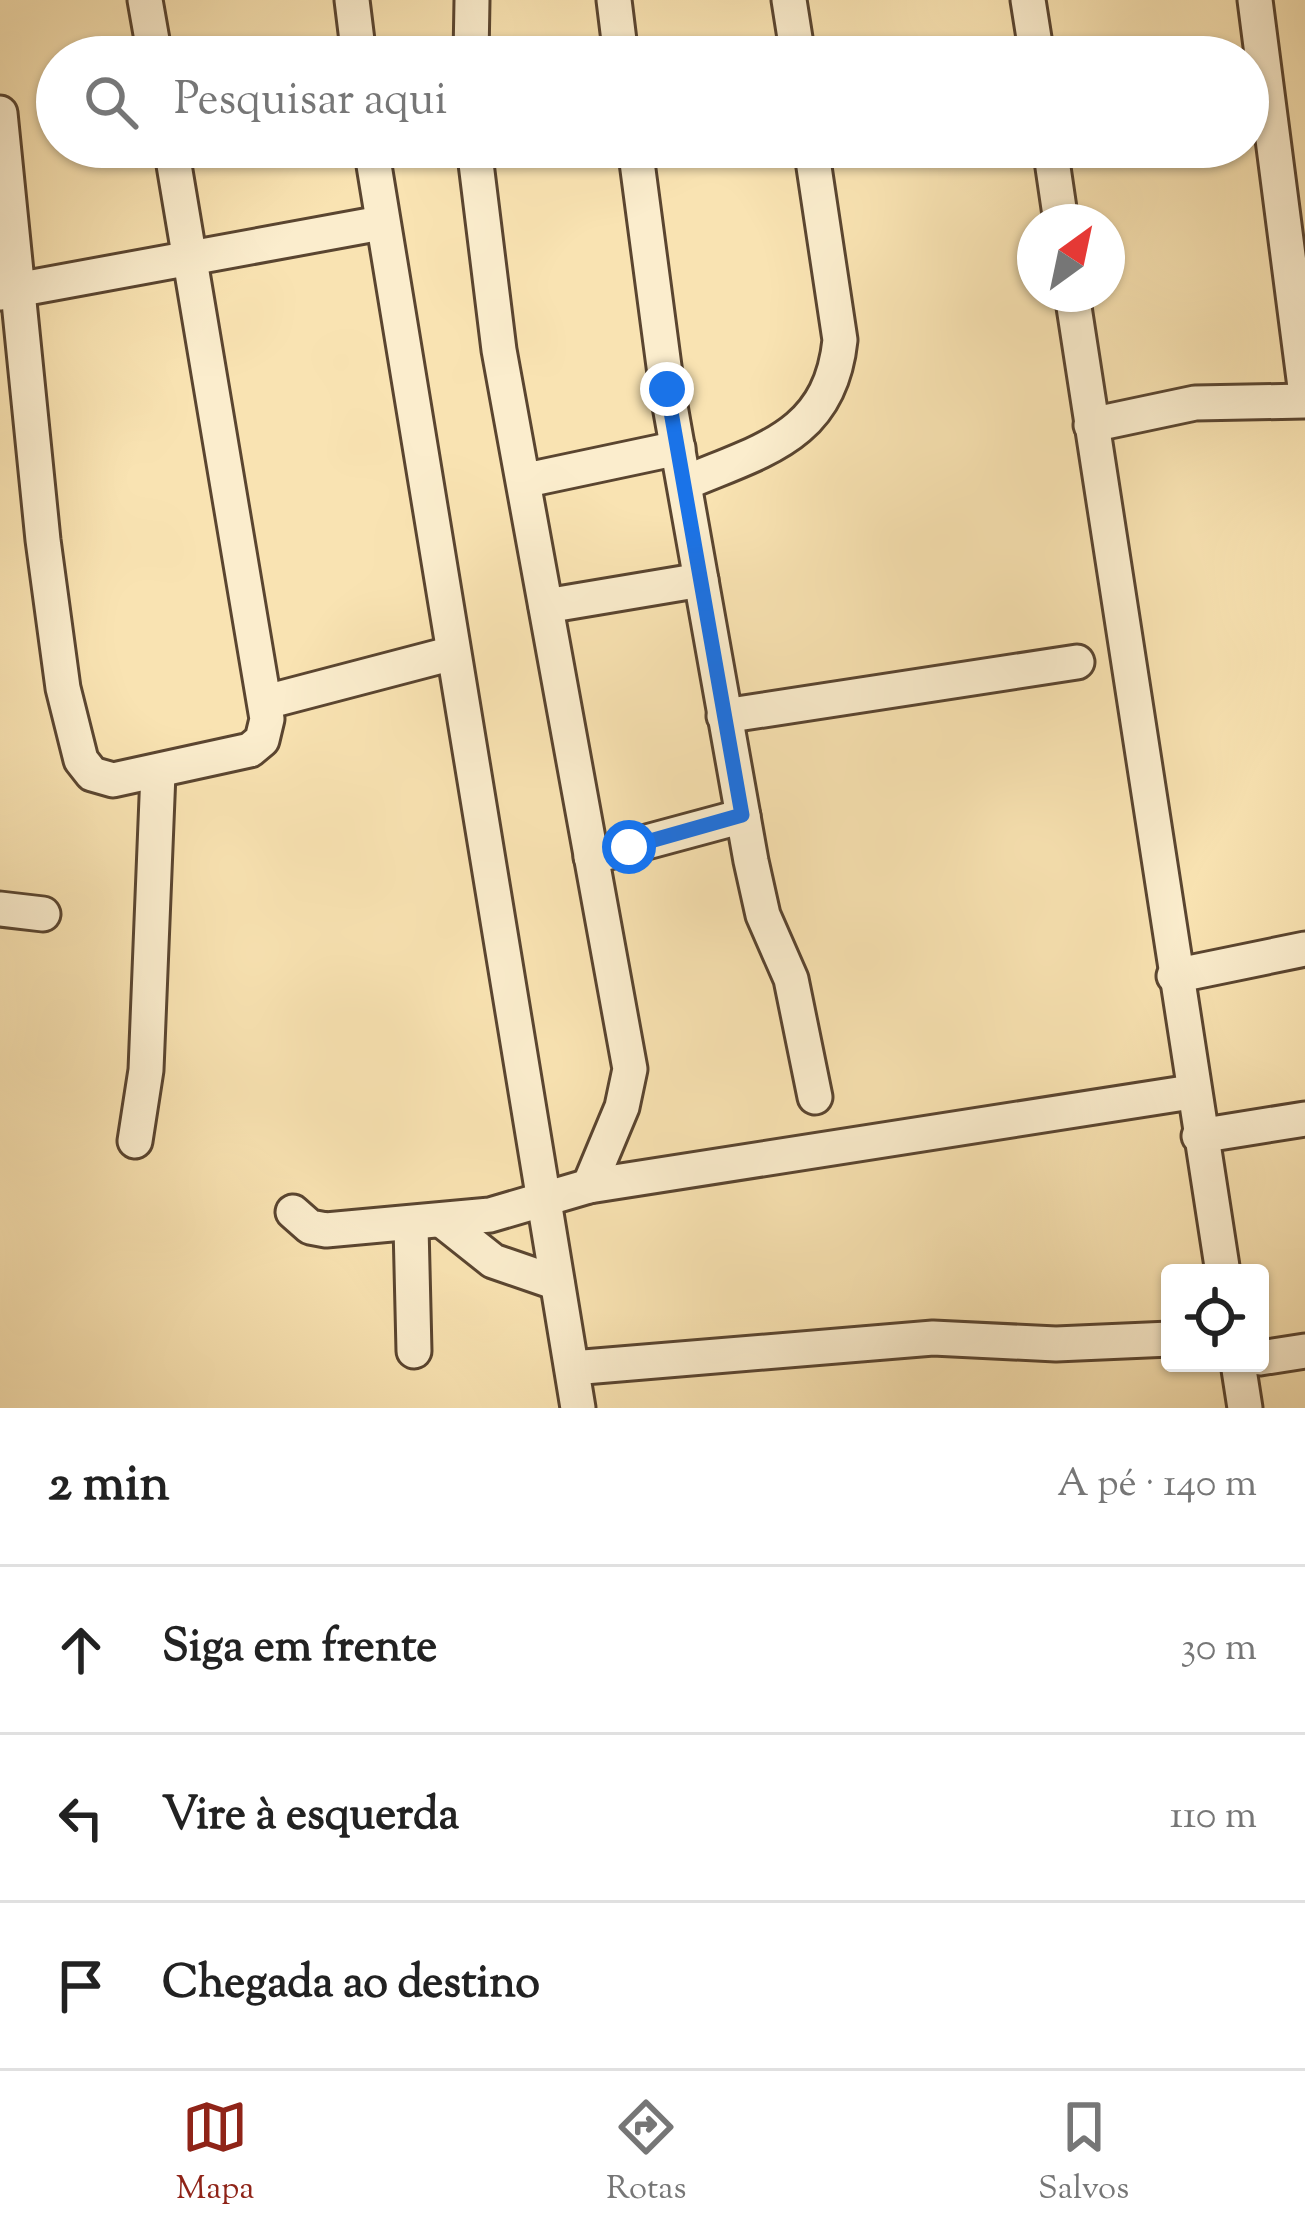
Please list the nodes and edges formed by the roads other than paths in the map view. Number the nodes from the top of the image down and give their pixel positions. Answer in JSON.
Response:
{"nodes":[{"id":1,"x":145,"y":0,"type":"edge"},
{"id":2,"x":352,"y":0,"type":"edge"},
{"id":3,"x":472,"y":0,"type":"edge"},
{"id":4,"x":614,"y":0,"type":"edge"},
{"id":5,"x":789,"y":0,"type":"edge"},
{"id":6,"x":1028,"y":0,"type":"edge"},
{"id":7,"x":1255,"y":0,"type":"edge"},
{"id":8,"x":151,"y":36,"type":"edge"},
{"id":9,"x":356,"y":36,"type":"edge"},
{"id":10,"x":471,"y":36,"type":"edge"},
{"id":11,"x":618,"y":36,"type":"edge"},
{"id":12,"x":795,"y":36,"type":"edge"},
{"id":13,"x":1033,"y":36,"type":"edge"},
{"id":14,"x":1260,"y":36,"type":"edge"},
{"id":15,"x":1269,"y":108,"type":"edge"},
{"id":16,"x":0,"y":113,"type":"edge"},
{"id":17,"x":175,"y":168,"type":"edge"},
{"id":18,"x":374,"y":168,"type":"edge"},
{"id":19,"x":477,"y":168,"type":"edge"},
{"id":20,"x":638,"y":168,"type":"edge"},
{"id":21,"x":814,"y":168,"type":"edge"},
{"id":22,"x":1053,"y":168,"type":"edge"},
{"id":23,"x":1058,"y":204,"type":"edge"},
{"id":24,"x":381,"y":223,"type":"junction"},
{"id":25,"x":190,"y":260,"type":"junction"},
{"id":26,"x":9,"y":291,"type":"edge"},
{"id":27,"x":1075,"y":312,"type":"edge"},
{"id":28,"x":1305,"y":387,"type":"edge"},
{"id":29,"x":1305,"y":401,"type":"edge"},
{"id":30,"x":1091,"y":424,"type":"junction"},
{"id":31,"x":678,"y":448,"type":"junction"},
{"id":32,"x":526,"y":480,"type":"junction"},
{"id":33,"x":686,"y":483,"type":"junction"},
{"id":34,"x":701,"y":580,"type":"junction"},
{"id":35,"x":546,"y":606,"type":"junction"},
{"id":36,"x":453,"y":653,"type":"junction"},
{"id":37,"x":1077,"y":662,"type":"dead end"},
{"id":38,"x":266,"y":702,"type":"junction"},
{"id":39,"x":724,"y":716,"type":"junction"},
{"id":40,"x":158,"y":773,"type":"junction"},
{"id":41,"x":742,"y":815,"type":"junction"},
{"id":42,"x":591,"y":857,"type":"junction"},
{"id":43,"x":0,"y":909,"type":"edge"},
{"id":44,"x":43,"y":914,"type":"dead end"},
{"id":45,"x":1305,"y":949,"type":"edge"},
{"id":46,"x":1174,"y":976,"type":"junction"},
{"id":47,"x":1191,"y":1092,"type":"junction"},
{"id":48,"x":815,"y":1097,"type":"dead end"},
{"id":49,"x":1305,"y":1119,"type":"edge"},
{"id":50,"x":1199,"y":1136,"type":"junction"},
{"id":51,"x":135,"y":1141,"type":"dead end"},
{"id":52,"x":589,"y":1186,"type":"junction"},
{"id":53,"x":544,"y":1201,"type":"junction"},
{"id":54,"x":293,"y":1212,"type":"dead end"},
{"id":55,"x":427,"y":1224,"type":"junction"},
{"id":56,"x":1221,"y":1264,"type":"edge"},
{"id":57,"x":557,"y":1283,"type":"junction"},
{"id":58,"x":1161,"y":1339,"type":"edge"},
{"id":59,"x":414,"y":1351,"type":"dead end"},
{"id":60,"x":1305,"y":1351,"type":"edge"},
{"id":61,"x":1269,"y":1357,"type":"edge"},
{"id":62,"x":572,"y":1368,"type":"junction"},
{"id":63,"x":1239,"y":1372,"type":"edge"},
{"id":64,"x":578,"y":1408,"type":"edge"},
{"id":65,"x":1245,"y":1408,"type":"edge"}],
"edges":[{"from":1,"to":8,"type":"street"},
{"from":2,"to":9,"type":"street"},
{"from":3,"to":10,"type":"street"},
{"from":4,"to":11,"type":"street"},
{"from":5,"to":12,"type":"street"},
{"from":6,"to":13,"type":"street"},
{"from":7,"to":14,"type":"street"},
{"from":15,"to":28,"type":"street"},
{"from":16,"to":26,"type":"street"},
{"from":17,"to":25,"type":"street"},
{"from":18,"to":24,"type":"street"},
{"from":19,"to":32,"type":"street"},
{"from":20,"to":31,"type":"street"},
{"from":21,"to":33,"type":"street"},
{"from":22,"to":23,"type":"street"},
{"from":24,"to":25,"type":"street"},
{"from":24,"to":36,"type":"street"},
{"from":25,"to":26,"type":"street"},
{"from":25,"to":38,"type":"street"},
{"from":26,"to":40,"type":"street"},
{"from":27,"to":30,"type":"street"},
{"from":29,"to":30,"type":"street"},
{"from":30,"to":46,"type":"street"},
{"from":31,"to":32,"type":"street"},
{"from":31,"to":33,"type":"street"},
{"from":32,"to":35,"type":"street"},
{"from":33,"to":34,"type":"street"},
{"from":34,"to":35,"type":"street"},
{"from":34,"to":39,"type":"street"},
{"from":35,"to":42,"type":"street"},
{"from":36,"to":38,"type":"street"},
{"from":36,"to":53,"type":"street"},
{"from":37,"to":39,"type":"street"},
{"from":38,"to":40,"type":"street"},
{"from":39,"to":41,"type":"street"},
{"from":40,"to":51,"type":"street"},
{"from":41,"to":42,"type":"street"},
{"from":41,"to":48,"type":"street"},
{"from":42,"to":52,"type":"street"},
{"from":43,"to":44,"type":"street"},
{"from":45,"to":46,"type":"street"},
{"from":46,"to":47,"type":"street"},
{"from":47,"to":50,"type":"street"},
{"from":47,"to":52,"type":"street"},
{"from":49,"to":50,"type":"street"},
{"from":50,"to":56,"type":"street"},
{"from":52,"to":53,"type":"street"},
{"from":53,"to":55,"type":"street"},
{"from":53,"to":57,"type":"street"},
{"from":54,"to":55,"type":"street"},
{"from":55,"to":57,"type":"street"},
{"from":55,"to":59,"type":"street"},
{"from":57,"to":62,"type":"street"},
{"from":58,"to":62,"type":"street"},
{"from":60,"to":61,"type":"street"},
{"from":62,"to":64,"type":"street"},
{"from":63,"to":65,"type":"street"}]}
